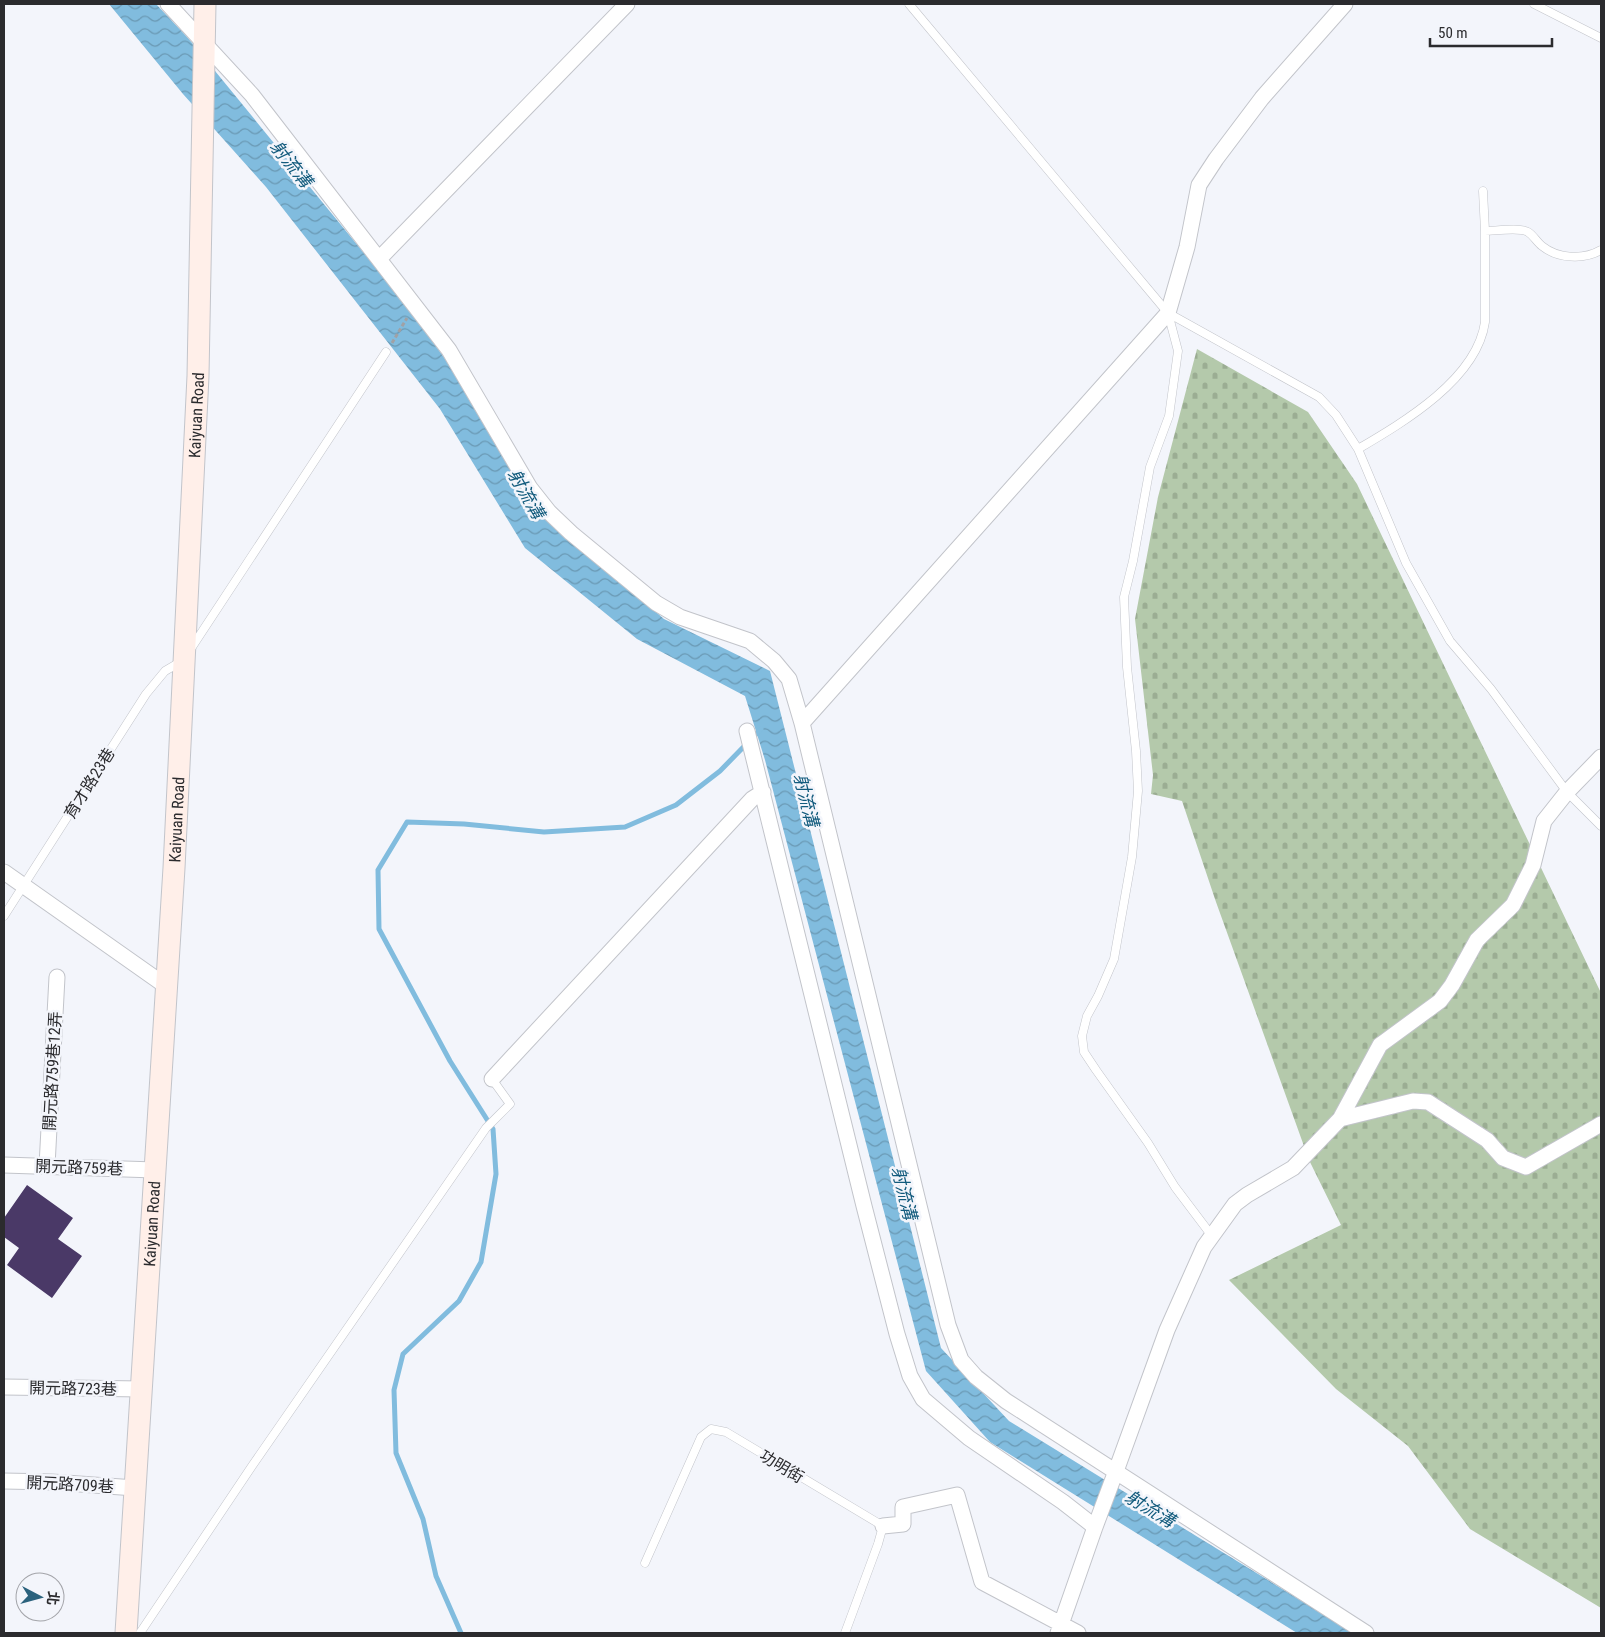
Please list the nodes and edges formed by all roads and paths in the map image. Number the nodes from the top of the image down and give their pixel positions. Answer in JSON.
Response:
{"nodes":[{"id":1,"x":168,"y":4,"type":"edge"},
{"id":2,"x":205,"y":4,"type":"edge"},
{"id":3,"x":628,"y":4,"type":"edge"},
{"id":4,"x":909,"y":4,"type":"edge"},
{"id":5,"x":1345,"y":4,"type":"edge"},
{"id":6,"x":1534,"y":4,"type":"edge"},
{"id":7,"x":1601,"y":38,"type":"edge"},
{"id":8,"x":205,"y":43,"type":"junction"},
{"id":9,"x":1483,"y":191,"type":"dead end"},
{"id":10,"x":1485,"y":231,"type":"junction"},
{"id":11,"x":1601,"y":250,"type":"edge"},
{"id":12,"x":380,"y":259,"type":"junction"},
{"id":13,"x":415,"y":305,"type":"junction"},
{"id":14,"x":1168,"y":313,"type":"junction"},
{"id":15,"x":386,"y":352,"type":"joint"},
{"id":16,"x":1358,"y":449,"type":"junction"},
{"id":17,"x":184,"y":660,"type":"junction"},
{"id":18,"x":802,"y":722,"type":"junction"},
{"id":19,"x":748,"y":732,"type":"dead end"},
{"id":20,"x":1601,"y":757,"type":"edge"},
{"id":21,"x":763,"y":792,"type":"junction"},
{"id":22,"x":1567,"y":792,"type":"junction"},
{"id":23,"x":1601,"y":826,"type":"edge"},
{"id":24,"x":4,"y":872,"type":"edge"},
{"id":25,"x":24,"y":886,"type":"junction"},
{"id":26,"x":4,"y":916,"type":"edge"},
{"id":27,"x":57,"y":977,"type":"dead end"},
{"id":28,"x":166,"y":986,"type":"junction"},
{"id":29,"x":492,"y":1078,"type":"joint"},
{"id":30,"x":1340,"y":1119,"type":"junction"},
{"id":31,"x":1601,"y":1124,"type":"edge"},
{"id":32,"x":4,"y":1166,"type":"edge"},
{"id":33,"x":47,"y":1166,"type":"junction"},
{"id":34,"x":155,"y":1170,"type":"junction"},
{"id":35,"x":1212,"y":1236,"type":"junction"},
{"id":36,"x":4,"y":1387,"type":"edge"},
{"id":37,"x":142,"y":1389,"type":"junction"},
{"id":38,"x":1114,"y":1477,"type":"junction"},
{"id":39,"x":4,"y":1481,"type":"edge"},
{"id":40,"x":135,"y":1488,"type":"junction"},
{"id":41,"x":1096,"y":1523,"type":"junction"},
{"id":42,"x":882,"y":1526,"type":"junction"},
{"id":43,"x":645,"y":1563,"type":"dead end"},
{"id":44,"x":1060,"y":1629,"type":"edge"},
{"id":45,"x":126,"y":1633,"type":"edge"},
{"id":46,"x":140,"y":1633,"type":"edge"},
{"id":47,"x":845,"y":1633,"type":"edge"},
{"id":48,"x":1078,"y":1633,"type":"edge"},
{"id":49,"x":1366,"y":1633,"type":"edge"}],
"edges":[{"from":1,"to":8,"type":"street"},
{"from":2,"to":8,"type":"main road","name":"Kaiyuan Road"},
{"from":3,"to":12,"type":"street"},
{"from":4,"to":14,"type":"lane"},
{"from":5,"to":14,"type":"street"},
{"from":6,"to":7,"type":"lane"},
{"from":8,"to":12,"type":"street"},
{"from":8,"to":17,"type":"main road","name":"Kaiyuan Road"},
{"from":9,"to":10,"type":"lane"},
{"from":10,"to":11,"type":"lane"},
{"from":10,"to":16,"type":"lane"},
{"from":12,"to":13,"type":"street"},
{"from":13,"to":15,"type":"path"},
{"from":13,"to":18,"type":"street"},
{"from":14,"to":16,"type":"lane"},
{"from":14,"to":18,"type":"street"},
{"from":14,"to":35,"type":"lane"},
{"from":15,"to":17,"type":"lane"},
{"from":16,"to":22,"type":"lane"},
{"from":17,"to":25,"type":"lane","name":"育才路23巷"},
{"from":17,"to":28,"type":"main road","name":"Kaiyuan Road"},
{"from":18,"to":38,"type":"street"},
{"from":19,"to":21,"type":"street"},
{"from":20,"to":22,"type":"street"},
{"from":21,"to":29,"type":"street"},
{"from":21,"to":41,"type":"street"},
{"from":22,"to":23,"type":"lane"},
{"from":22,"to":30,"type":"street"},
{"from":24,"to":25,"type":"street"},
{"from":25,"to":26,"type":"lane","name":"育才路23巷"},
{"from":25,"to":28,"type":"street"},
{"from":27,"to":33,"type":"street","name":"開元路759巷12弄"},
{"from":28,"to":34,"type":"main road","name":"Kaiyuan Road"},
{"from":29,"to":46,"type":"lane"},
{"from":30,"to":31,"type":"street"},
{"from":30,"to":35,"type":"street"},
{"from":32,"to":33,"type":"street","name":"開元路759巷"},
{"from":33,"to":34,"type":"street","name":"開元路759巷"},
{"from":34,"to":37,"type":"main road","name":"Kaiyuan Road"},
{"from":35,"to":38,"type":"street"},
{"from":36,"to":37,"type":"street","name":"開元路723巷"},
{"from":37,"to":40,"type":"main road","name":"Kaiyuan Road"},
{"from":38,"to":41,"type":"street"},
{"from":38,"to":49,"type":"street"},
{"from":39,"to":40,"type":"street","name":"開元路709巷"},
{"from":40,"to":45,"type":"main road","name":"Kaiyuan Road"},
{"from":41,"to":44,"type":"street"},
{"from":42,"to":43,"type":"lane","name":"功明街"},
{"from":42,"to":44,"type":"street"},
{"from":42,"to":47,"type":"lane"},
{"from":44,"to":48,"type":"street"}]}
